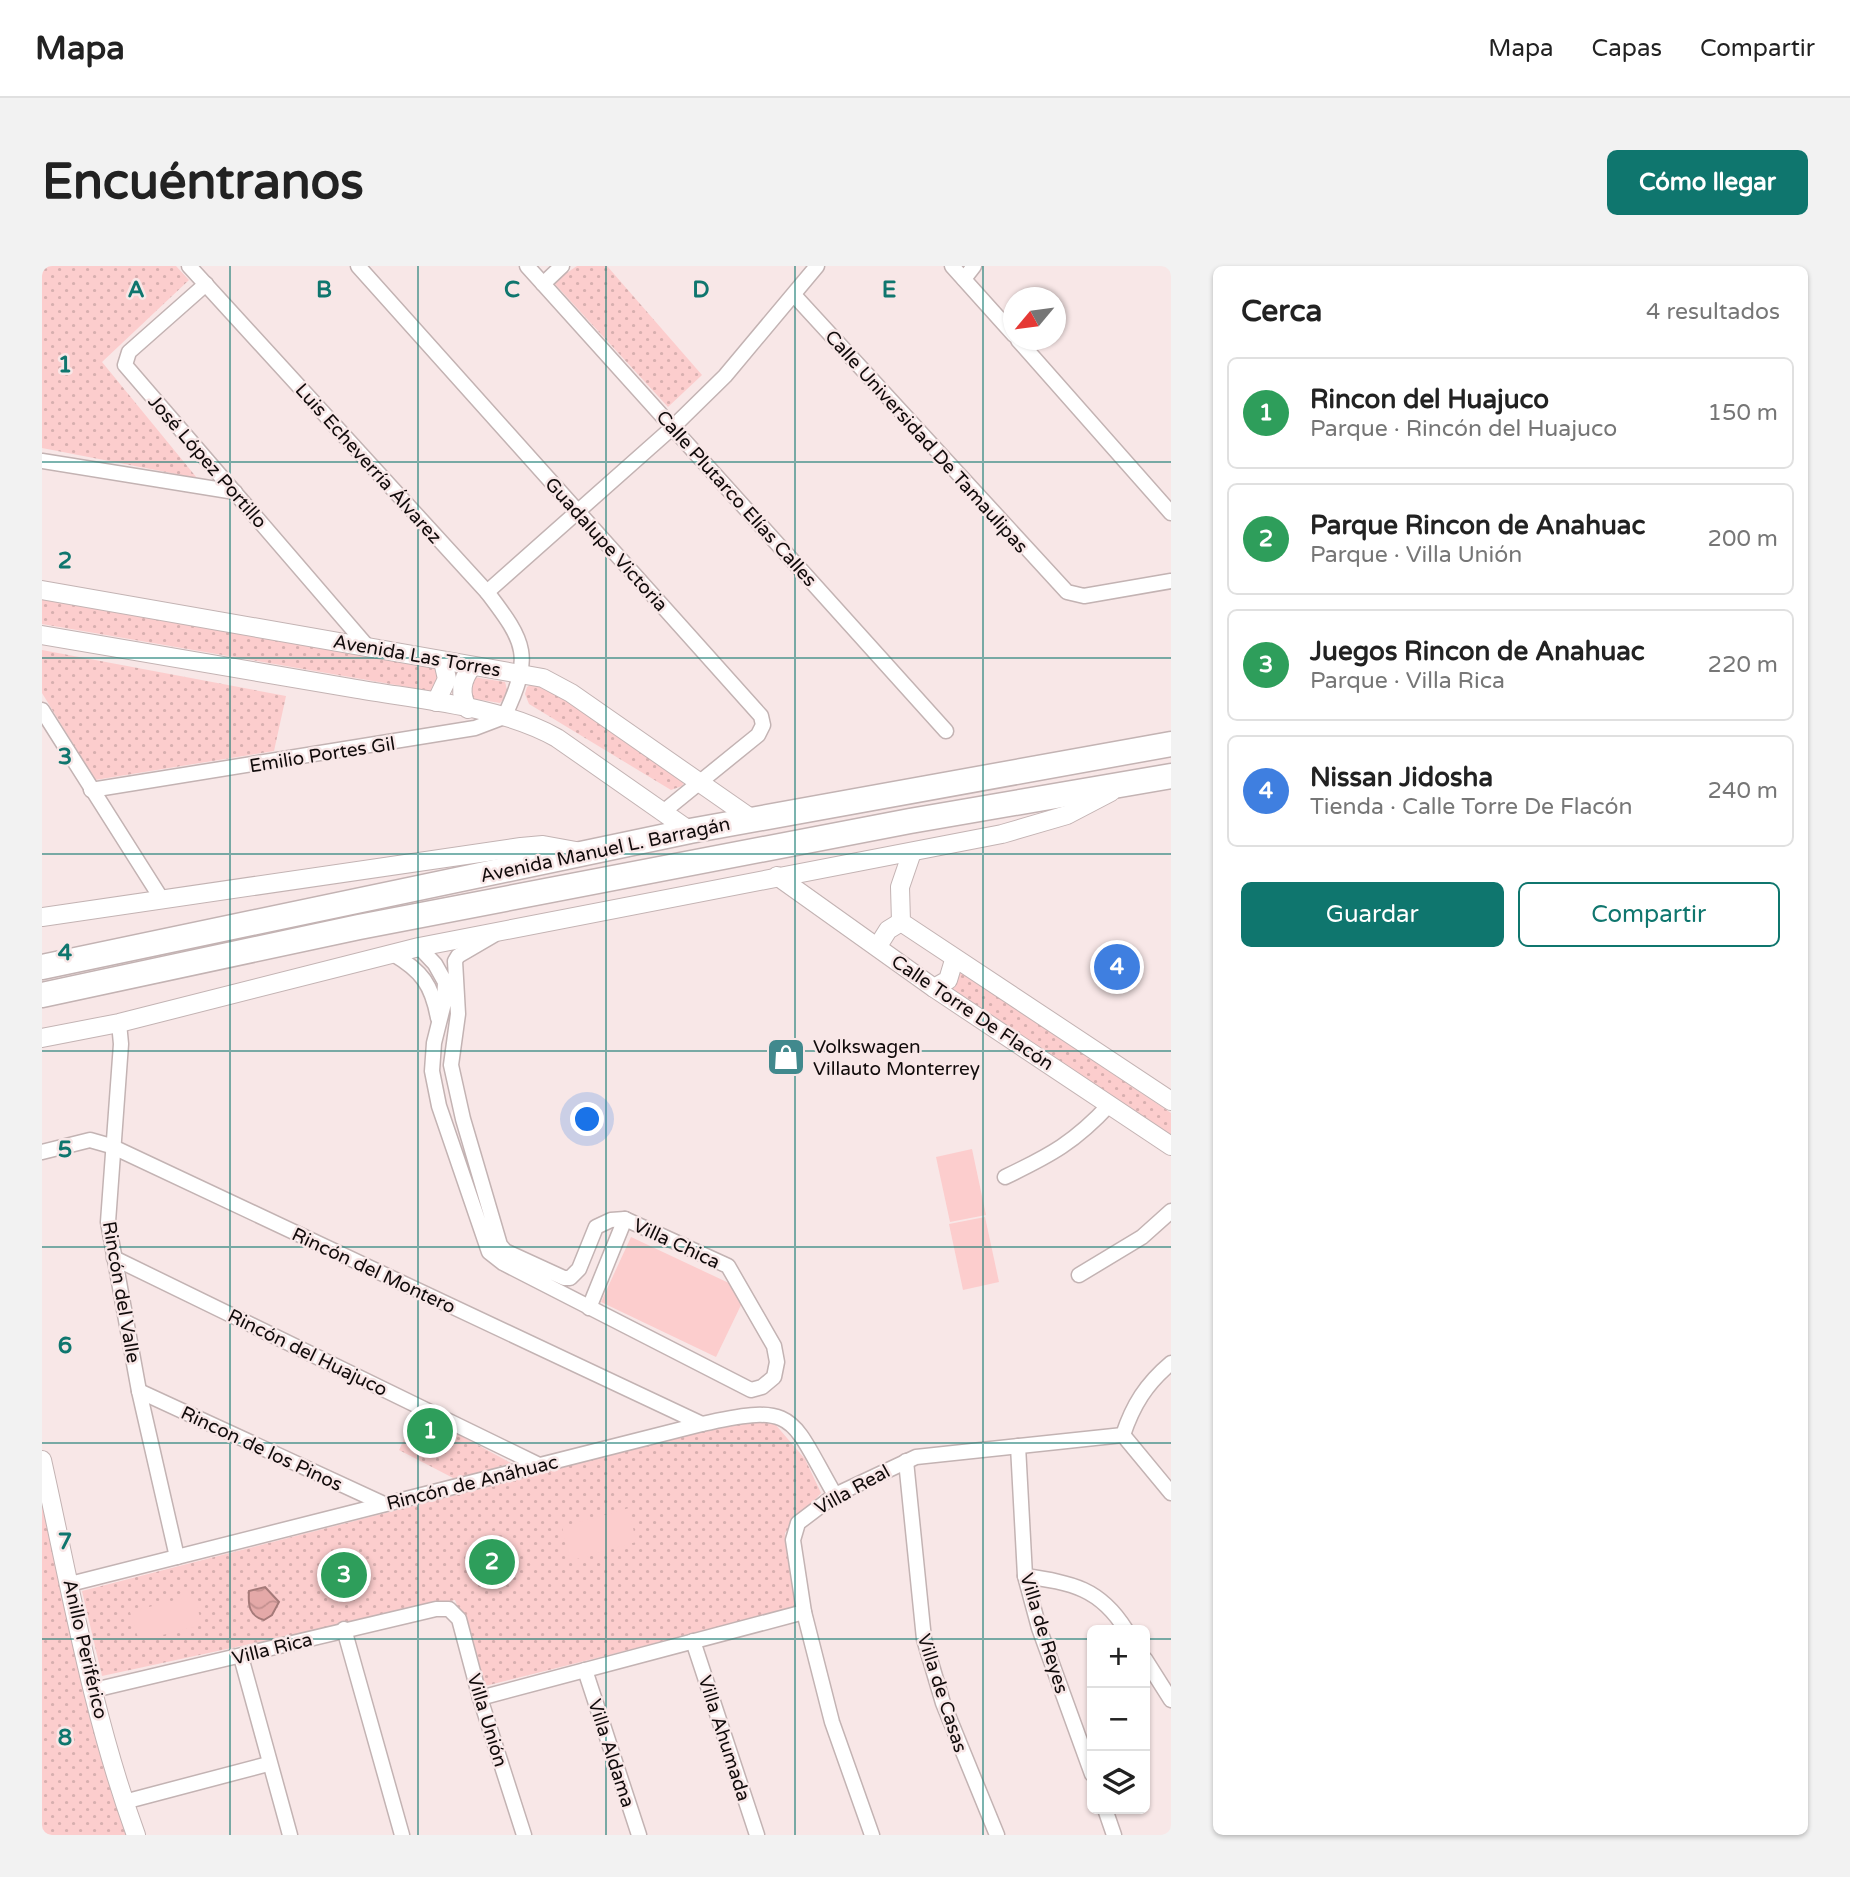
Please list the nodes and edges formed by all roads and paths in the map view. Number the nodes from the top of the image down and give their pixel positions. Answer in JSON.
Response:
{"nodes":[{"id":1,"x":189,"y":266,"type":"edge"},
{"id":2,"x":359,"y":266,"type":"edge"},
{"id":3,"x":527,"y":266,"type":"edge"},
{"id":4,"x":562,"y":266,"type":"edge"},
{"id":5,"x":817,"y":266,"type":"edge"},
{"id":6,"x":952,"y":266,"type":"edge"},
{"id":7,"x":974,"y":266,"type":"edge"},
{"id":8,"x":964,"y":279,"type":"junction"},
{"id":9,"x":205,"y":284,"type":"junction"},
{"id":10,"x":543,"y":284,"type":"junction"},
{"id":11,"x":794,"y":295,"type":"junction"},
{"id":12,"x":1003,"y":324,"type":"edge"},
{"id":13,"x":1027,"y":350,"type":"edge"},
{"id":14,"x":673,"y":427,"type":"junction"},
{"id":15,"x":42,"y":461,"type":"edge"},
{"id":16,"x":235,"y":492,"type":"junction"},
{"id":17,"x":577,"y":510,"type":"junction"},
{"id":18,"x":1171,"y":513,"type":"edge"},
{"id":19,"x":1171,"y":580,"type":"edge"},
{"id":20,"x":42,"y":590,"type":"edge"},
{"id":21,"x":487,"y":592,"type":"junction"},
{"id":22,"x":42,"y":635,"type":"edge"},
{"id":23,"x":367,"y":646,"type":"junction"},
{"id":24,"x":443,"y":661,"type":"junction"},
{"id":25,"x":472,"y":667,"type":"junction"},
{"id":26,"x":523,"y":674,"type":"junction"},
{"id":27,"x":436,"y":702,"type":"junction"},
{"id":28,"x":468,"y":709,"type":"junction"},
{"id":29,"x":42,"y":710,"type":"edge"},
{"id":30,"x":504,"y":717,"type":"junction"},
{"id":31,"x":946,"y":731,"type":"dead end"},
{"id":32,"x":1171,"y":744,"type":"edge"},
{"id":33,"x":1171,"y":776,"type":"edge"},
{"id":34,"x":698,"y":782,"type":"junction"},
{"id":35,"x":1124,"y":786,"type":"junction"},
{"id":36,"x":91,"y":790,"type":"junction"},
{"id":37,"x":663,"y":812,"type":"junction"},
{"id":38,"x":752,"y":819,"type":"junction"},
{"id":39,"x":690,"y":831,"type":"junction"},
{"id":40,"x":586,"y":852,"type":"junction"},
{"id":41,"x":912,"y":852,"type":"junction"},
{"id":42,"x":777,"y":876,"type":"junction"},
{"id":43,"x":162,"y":898,"type":"junction"},
{"id":44,"x":42,"y":917,"type":"edge"},
{"id":45,"x":901,"y":922,"type":"junction"},
{"id":46,"x":502,"y":930,"type":"junction"},
{"id":47,"x":878,"y":946,"type":"junction"},
{"id":48,"x":419,"y":947,"type":"junction"},
{"id":49,"x":393,"y":954,"type":"junction"},
{"id":50,"x":954,"y":960,"type":"junction"},
{"id":51,"x":42,"y":967,"type":"edge"},
{"id":52,"x":934,"y":988,"type":"junction"},
{"id":53,"x":42,"y":995,"type":"edge"},
{"id":54,"x":438,"y":1021,"type":"junction"},
{"id":55,"x":119,"y":1023,"type":"junction"},
{"id":56,"x":42,"y":1038,"type":"edge"},
{"id":57,"x":454,"y":1084,"type":"junction"},
{"id":58,"x":437,"y":1093,"type":"junction"},
{"id":59,"x":1171,"y":1101,"type":"edge"},
{"id":60,"x":1110,"y":1104,"type":"junction"},
{"id":61,"x":111,"y":1146,"type":"junction"},
{"id":62,"x":1171,"y":1146,"type":"edge"},
{"id":63,"x":42,"y":1152,"type":"edge"},
{"id":64,"x":1005,"y":1177,"type":"dead end"},
{"id":65,"x":1171,"y":1211,"type":"edge"},
{"id":66,"x":625,"y":1219,"type":"junction"},
{"id":67,"x":497,"y":1250,"type":"junction"},
{"id":68,"x":114,"y":1258,"type":"junction"},
{"id":69,"x":1079,"y":1275,"type":"dead end"},
{"id":70,"x":589,"y":1308,"type":"junction"},
{"id":71,"x":1171,"y":1363,"type":"edge"},
{"id":72,"x":139,"y":1391,"type":"junction"},
{"id":73,"x":702,"y":1424,"type":"junction"},
{"id":74,"x":1123,"y":1435,"type":"junction"},
{"id":75,"x":1018,"y":1446,"type":"junction"},
{"id":76,"x":42,"y":1460,"type":"edge"},
{"id":77,"x":906,"y":1461,"type":"junction"},
{"id":78,"x":539,"y":1465,"type":"junction"},
{"id":79,"x":1171,"y":1493,"type":"edge"},
{"id":80,"x":835,"y":1495,"type":"junction"},
{"id":81,"x":384,"y":1504,"type":"junction"},
{"id":82,"x":177,"y":1557,"type":"junction"},
{"id":83,"x":1025,"y":1576,"type":"junction"},
{"id":84,"x":70,"y":1584,"type":"junction"},
{"id":85,"x":449,"y":1609,"type":"joint"},
{"id":86,"x":804,"y":1612,"type":"junction"},
{"id":87,"x":1122,"y":1625,"type":"edge"},
{"id":88,"x":344,"y":1629,"type":"junction"},
{"id":89,"x":693,"y":1641,"type":"junction"},
{"id":90,"x":241,"y":1657,"type":"junction"},
{"id":91,"x":1150,"y":1667,"type":"edge"},
{"id":92,"x":585,"y":1670,"type":"junction"},
{"id":93,"x":94,"y":1690,"type":"junction"},
{"id":94,"x":480,"y":1698,"type":"junction"},
{"id":95,"x":1171,"y":1700,"type":"edge"},
{"id":96,"x":1087,"y":1760,"type":"edge"},
{"id":97,"x":268,"y":1764,"type":"junction"},
{"id":98,"x":124,"y":1802,"type":"junction"},
{"id":99,"x":1107,"y":1814,"type":"edge"},
{"id":100,"x":136,"y":1835,"type":"edge"},
{"id":101,"x":290,"y":1835,"type":"edge"},
{"id":102,"x":402,"y":1835,"type":"edge"},
{"id":103,"x":524,"y":1835,"type":"edge"},
{"id":104,"x":639,"y":1835,"type":"edge"},
{"id":105,"x":757,"y":1835,"type":"edge"},
{"id":106,"x":872,"y":1835,"type":"edge"},
{"id":107,"x":997,"y":1835,"type":"edge"},
{"id":108,"x":1114,"y":1835,"type":"edge"}],
"edges":[{"from":1,"to":9,"type":"street","name":"Luis Echeverría Álvarez"},
{"from":2,"to":17,"type":"street","name":"Guadalupe Victoria"},
{"from":3,"to":10,"type":"street","name":"Calle Plutarco Elías Calles"},
{"from":4,"to":10,"type":"street"},
{"from":5,"to":11,"type":"street"},
{"from":6,"to":8,"type":"street"},
{"from":7,"to":8,"type":"street"},
{"from":8,"to":12,"type":"street"},
{"from":9,"to":16,"type":"street","name":"José López Portillo"},
{"from":9,"to":21,"type":"street","name":"Luis Echeverría Álvarez"},
{"from":10,"to":14,"type":"street","name":"Calle Plutarco Elías Calles"},
{"from":11,"to":14,"type":"street"},
{"from":11,"to":19,"type":"street","name":"Calle Universidad De Tamaulipas"},
{"from":13,"to":18,"type":"street"},
{"from":14,"to":17,"type":"street"},
{"from":14,"to":31,"type":"street","name":"Calle Plutarco Elías Calles"},
{"from":15,"to":16,"type":"street"},
{"from":16,"to":23,"type":"street","name":"José López Portillo"},
{"from":17,"to":21,"type":"street"},
{"from":17,"to":34,"type":"street","name":"Guadalupe Victoria"},
{"from":20,"to":23,"type":"street","name":"Avenida Las Torres"},
{"from":21,"to":26,"type":"street","name":"Luis Echeverría Álvarez"},
{"from":22,"to":27,"type":"street"},
{"from":23,"to":24,"type":"street","name":"Avenida Las Torres"},
{"from":24,"to":25,"type":"street","name":"Avenida Las Torres"},
{"from":24,"to":27,"type":"street"},
{"from":25,"to":26,"type":"street","name":"Avenida Las Torres"},
{"from":25,"to":28,"type":"street"},
{"from":26,"to":30,"type":"street"},
{"from":26,"to":34,"type":"street","name":"Avenida Las Torres"},
{"from":27,"to":28,"type":"street"},
{"from":28,"to":30,"type":"street"},
{"from":29,"to":36,"type":"street"},
{"from":30,"to":36,"type":"street","name":"Emilio Portes Gil"},
{"from":30,"to":37,"type":"street"},
{"from":32,"to":38,"type":"highway","name":"Avenida Manuel L. Barragán"},
{"from":33,"to":35,"type":"highway","name":"Avenida Manuel L. Barragán"},
{"from":34,"to":37,"type":"street","name":"Guadalupe Victoria"},
{"from":34,"to":38,"type":"street","name":"Avenida Las Torres"},
{"from":35,"to":41,"type":"street"},
{"from":35,"to":53,"type":"highway","name":"Avenida Manuel L. Barragán"},
{"from":36,"to":43,"type":"street"},
{"from":37,"to":39,"type":"street"},
{"from":38,"to":39,"type":"highway","name":"Avenida Manuel L. Barragán"},
{"from":39,"to":40,"type":"highway","name":"Avenida Manuel L. Barragán"},
{"from":40,"to":43,"type":"street"},
{"from":40,"to":51,"type":"highway","name":"Avenida Manuel L. Barragán"},
{"from":41,"to":42,"type":"street"},
{"from":41,"to":45,"type":"street","name":"Calle Torre De Flacón"},
{"from":42,"to":46,"type":"street"},
{"from":42,"to":47,"type":"street","name":"Calle Torre De Flacón"},
{"from":43,"to":44,"type":"street"},
{"from":45,"to":47,"type":"street"},
{"from":45,"to":50,"type":"street","name":"Calle Torre De Flacón"},
{"from":46,"to":48,"type":"street"},
{"from":46,"to":57,"type":"street"},
{"from":47,"to":52,"type":"street","name":"Calle Torre De Flacón"},
{"from":48,"to":49,"type":"street"},
{"from":48,"to":54,"type":"street"},
{"from":49,"to":54,"type":"street"},
{"from":49,"to":55,"type":"street"},
{"from":50,"to":52,"type":"street"},
{"from":50,"to":59,"type":"street","name":"Calle Torre De Flacón"},
{"from":52,"to":60,"type":"street","name":"Calle Torre De Flacón"},
{"from":54,"to":58,"type":"street"},
{"from":55,"to":56,"type":"street"},
{"from":55,"to":61,"type":"street","name":"Rincón del Valle"},
{"from":57,"to":58,"type":"street"},
{"from":57,"to":67,"type":"street"},
{"from":58,"to":67,"type":"street"},
{"from":60,"to":62,"type":"street","name":"Calle Torre De Flacón"},
{"from":60,"to":64,"type":"street"},
{"from":61,"to":63,"type":"street","name":"Rincón del Montero"},
{"from":61,"to":68,"type":"street","name":"Rincón del Valle"},
{"from":61,"to":73,"type":"street","name":"Rincón del Montero"},
{"from":65,"to":69,"type":"street"},
{"from":66,"to":67,"type":"street","name":"Villa Chica"},
{"from":66,"to":70,"type":"street"},
{"from":66,"to":70,"type":"street","name":"Villa Chica"},
{"from":67,"to":70,"type":"street","name":"Villa Chica"},
{"from":68,"to":72,"type":"street","name":"Rincón del Valle"},
{"from":68,"to":78,"type":"street","name":"Rincón del Huajuco"},
{"from":71,"to":74,"type":"street"},
{"from":72,"to":81,"type":"street","name":"Rincon de los Pinos"},
{"from":72,"to":82,"type":"street","name":"Rincón del Valle"},
{"from":73,"to":78,"type":"street","name":"Rincón de Anáhuac"},
{"from":73,"to":80,"type":"street","name":"Rincón de Anáhuac"},
{"from":74,"to":75,"type":"street","name":"Villa Real"},
{"from":74,"to":79,"type":"street"},
{"from":75,"to":77,"type":"street","name":"Villa Real"},
{"from":75,"to":83,"type":"street","name":"Villa de Reyes"},
{"from":76,"to":84,"type":"street","name":"Anillo Periférico"},
{"from":77,"to":80,"type":"street","name":"Villa Real"},
{"from":77,"to":107,"type":"street","name":"Villa de Casas"},
{"from":78,"to":81,"type":"street","name":"Rincón de Anáhuac"},
{"from":80,"to":86,"type":"street","name":"Villa Real"},
{"from":81,"to":82,"type":"street","name":"Rincón de Anáhuac"},
{"from":82,"to":84,"type":"street","name":"Rincón de Anáhuac"},
{"from":83,"to":87,"type":"street"},
{"from":83,"to":96,"type":"street","name":"Villa de Reyes"},
{"from":84,"to":93,"type":"street","name":"Anillo Periférico"},
{"from":85,"to":88,"type":"street","name":"Villa Rica"},
{"from":85,"to":94,"type":"street","name":"Villa Unión"},
{"from":86,"to":89,"type":"street"},
{"from":86,"to":106,"type":"street"},
{"from":88,"to":90,"type":"street","name":"Villa Rica"},
{"from":88,"to":102,"type":"street"},
{"from":89,"to":92,"type":"street"},
{"from":89,"to":105,"type":"street","name":"Villa Ahumada"},
{"from":90,"to":93,"type":"street","name":"Villa Rica"},
{"from":90,"to":97,"type":"street"},
{"from":91,"to":95,"type":"street"},
{"from":92,"to":94,"type":"street"},
{"from":92,"to":104,"type":"street","name":"Villa Aldama"},
{"from":93,"to":98,"type":"street","name":"Anillo Periférico"},
{"from":94,"to":103,"type":"street","name":"Villa Unión"},
{"from":97,"to":98,"type":"street"},
{"from":97,"to":101,"type":"street"},
{"from":98,"to":100,"type":"street","name":"Anillo Periférico"},
{"from":99,"to":108,"type":"street"}]}
